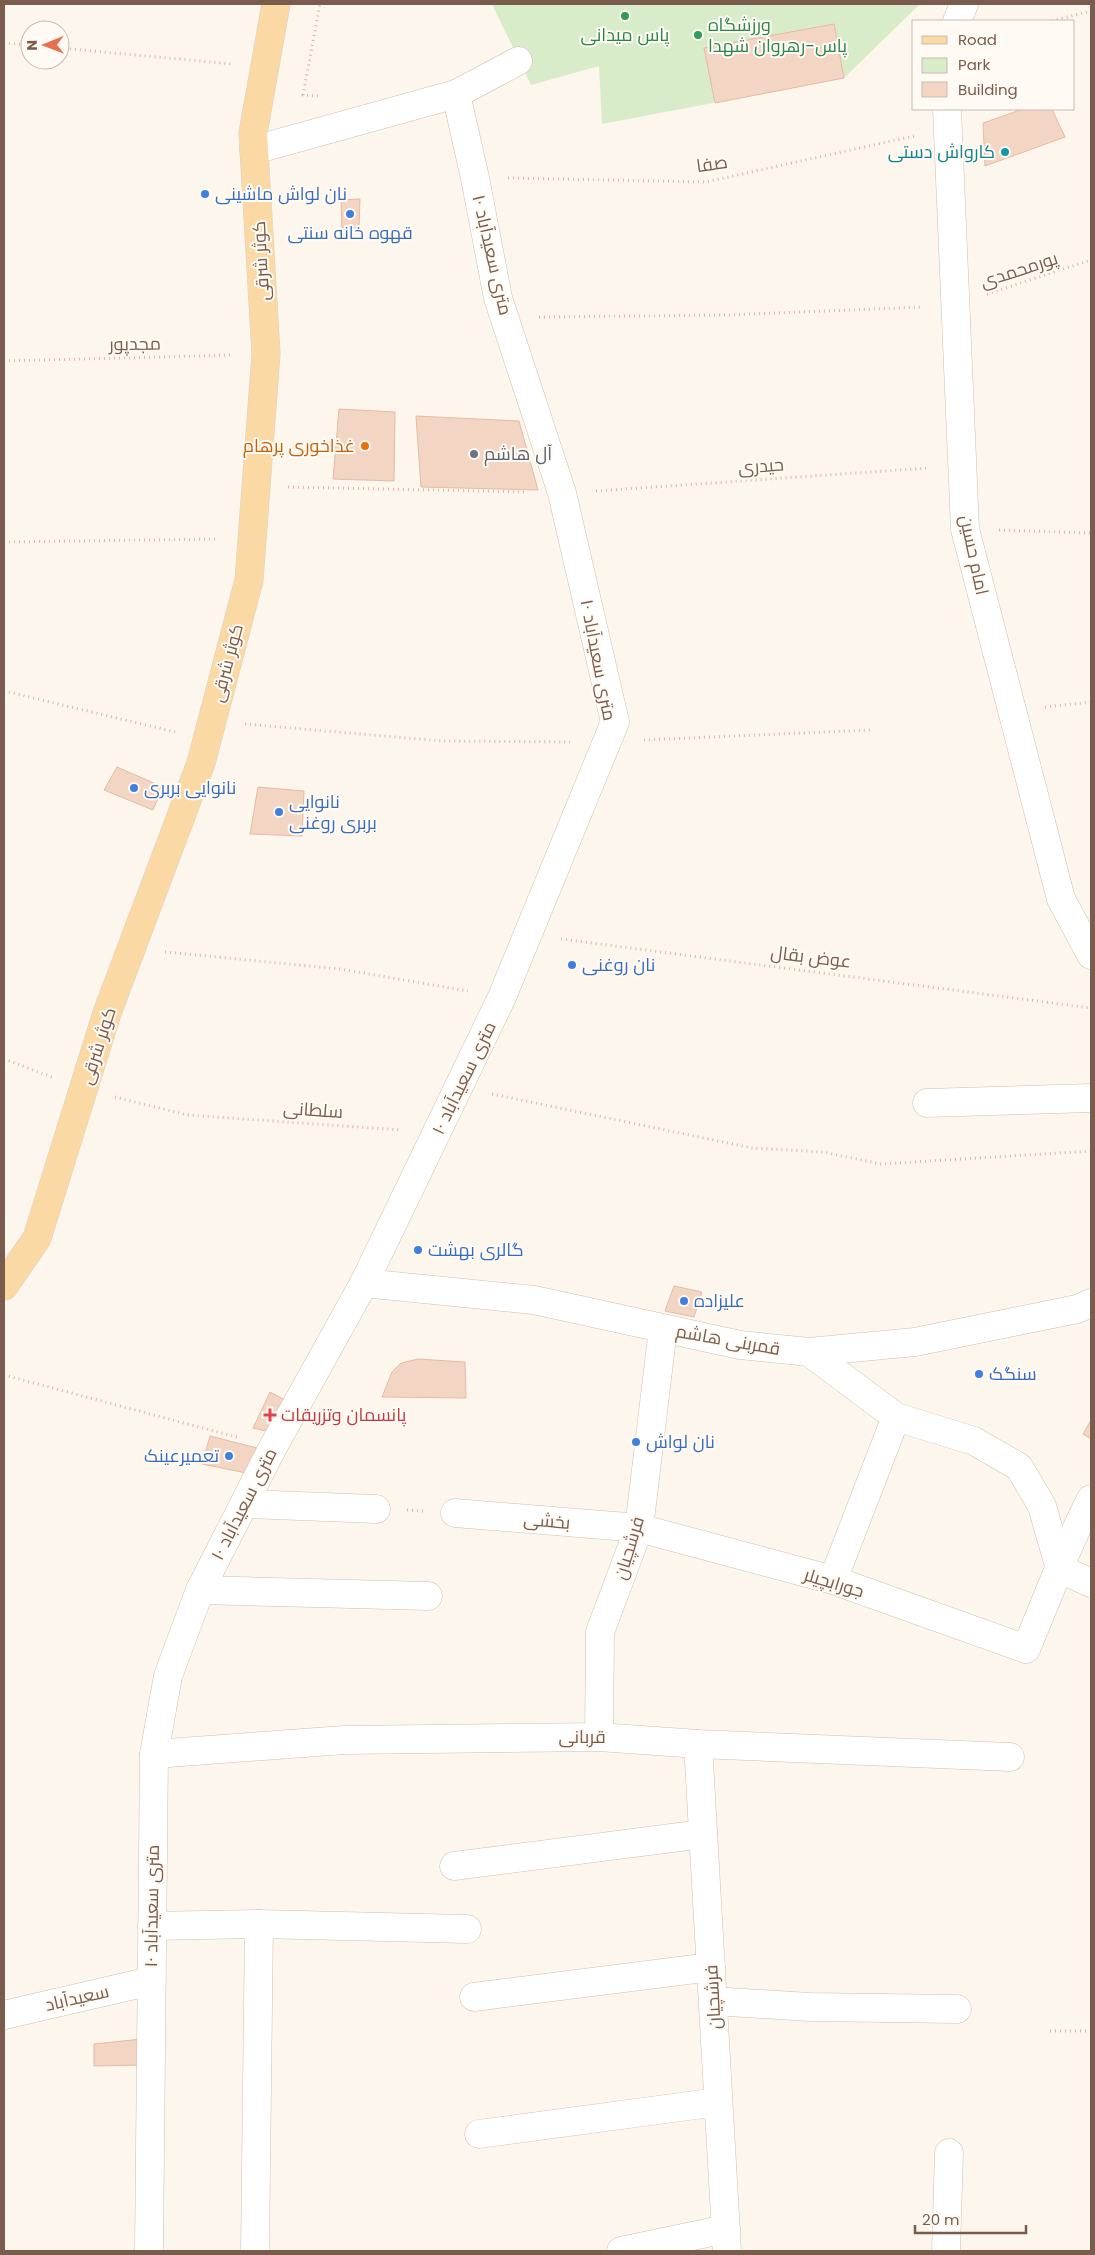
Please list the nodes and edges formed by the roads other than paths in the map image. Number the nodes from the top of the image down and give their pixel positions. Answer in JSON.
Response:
{"nodes":[{"id":1,"x":276,"y":4,"type":"edge"},
{"id":2,"x":964,"y":4,"type":"edge"},
{"id":3,"x":957,"y":20,"type":"edge"},
{"id":4,"x":518,"y":61,"type":"dead end"},
{"id":5,"x":456,"y":94,"type":"junction"},
{"id":6,"x":947,"y":119,"type":"edge"},
{"id":7,"x":254,"y":150,"type":"junction"},
{"id":8,"x":1091,"y":955,"type":"edge"},
{"id":9,"x":1091,"y":1098,"type":"edge"},
{"id":10,"x":927,"y":1103,"type":"dead end"},
{"id":11,"x":364,"y":1283,"type":"junction"},
{"id":12,"x":4,"y":1286,"type":"edge"},
{"id":13,"x":1091,"y":1303,"type":"edge"},
{"id":14,"x":663,"y":1329,"type":"junction"},
{"id":15,"x":810,"y":1352,"type":"junction"},
{"id":16,"x":896,"y":1417,"type":"junction"},
{"id":17,"x":1091,"y":1499,"type":"edge"},
{"id":18,"x":245,"y":1504,"type":"junction"},
{"id":19,"x":376,"y":1508,"type":"road end"},
{"id":20,"x":455,"y":1514,"type":"road end"},
{"id":21,"x":639,"y":1528,"type":"junction"},
{"id":22,"x":1060,"y":1569,"type":"junction"},
{"id":23,"x":833,"y":1580,"type":"junction"},
{"id":24,"x":1091,"y":1583,"type":"edge"},
{"id":25,"x":200,"y":1590,"type":"junction"},
{"id":26,"x":428,"y":1596,"type":"dead end"},
{"id":27,"x":598,"y":1737,"type":"junction"},
{"id":28,"x":698,"y":1744,"type":"junction"},
{"id":29,"x":154,"y":1754,"type":"junction"},
{"id":30,"x":1010,"y":1757,"type":"dead end"},
{"id":31,"x":703,"y":1834,"type":"junction"},
{"id":32,"x":454,"y":1866,"type":"dead end"},
{"id":33,"x":259,"y":1924,"type":"junction"},
{"id":34,"x":152,"y":1926,"type":"junction"},
{"id":35,"x":468,"y":1929,"type":"dead end"},
{"id":36,"x":711,"y":1966,"type":"junction"},
{"id":37,"x":151,"y":1981,"type":"junction"},
{"id":38,"x":474,"y":1998,"type":"dead end"},
{"id":39,"x":713,"y":2001,"type":"junction"},
{"id":40,"x":957,"y":2008,"type":"dead end"},
{"id":41,"x":4,"y":2015,"type":"edge"},
{"id":42,"x":718,"y":2102,"type":"junction"},
{"id":43,"x":479,"y":2134,"type":"dead end"},
{"id":44,"x":949,"y":2153,"type":"dead end"},
{"id":45,"x":727,"y":2240,"type":"edge"},
{"id":46,"x":149,"y":2251,"type":"edge"},
{"id":47,"x":255,"y":2251,"type":"edge"},
{"id":48,"x":621,"y":2251,"type":"edge"},
{"id":49,"x":946,"y":2251,"type":"edge"}],
"edges":[{"from":1,"to":7,"type":"main road","name":"کوثر شرقی"},
{"from":2,"to":3,"type":"street"},
{"from":4,"to":5,"type":"street"},
{"from":5,"to":7,"type":"street"},
{"from":5,"to":11,"type":"street","name":"۱۰ متری سعیدآباد"},
{"from":6,"to":8,"type":"street","name":"امام حسین"},
{"from":7,"to":12,"type":"main road","name":"کوثر شرقی"},
{"from":9,"to":10,"type":"street"},
{"from":11,"to":14,"type":"street","name":"قمربنی هاشم"},
{"from":11,"to":18,"type":"street","name":"۱۰ متری سعیدآباد"},
{"from":13,"to":15,"type":"street","name":"قمربنی هاشم"},
{"from":14,"to":15,"type":"street","name":"قمربنی هاشم"},
{"from":14,"to":21,"type":"street","name":"فرشچیان"},
{"from":15,"to":16,"type":"street"},
{"from":16,"to":22,"type":"street"},
{"from":16,"to":23,"type":"street"},
{"from":17,"to":22,"type":"street"},
{"from":18,"to":19,"type":"street"},
{"from":18,"to":25,"type":"street","name":"۱۰ متری سعیدآباد"},
{"from":20,"to":21,"type":"street","name":"بخشی"},
{"from":21,"to":23,"type":"street","name":"جورابچیلر"},
{"from":21,"to":27,"type":"street","name":"فرشچیان"},
{"from":22,"to":23,"type":"street","name":"جورابچیلر"},
{"from":22,"to":24,"type":"street"},
{"from":25,"to":26,"type":"street"},
{"from":25,"to":29,"type":"street","name":"۱۰ متری سعیدآباد"},
{"from":27,"to":28,"type":"street","name":"قربانی"},
{"from":27,"to":29,"type":"street","name":"قربانی"},
{"from":28,"to":30,"type":"street","name":"قربانی"},
{"from":28,"to":31,"type":"street","name":"فرشچیان"},
{"from":29,"to":34,"type":"street","name":"۱۰ متری سعیدآباد"},
{"from":31,"to":32,"type":"street"},
{"from":31,"to":36,"type":"street","name":"فرشچیان"},
{"from":33,"to":34,"type":"street"},
{"from":33,"to":35,"type":"street"},
{"from":33,"to":47,"type":"street"},
{"from":34,"to":37,"type":"street","name":"۱۰ متری سعیدآباد"},
{"from":36,"to":38,"type":"street"},
{"from":36,"to":39,"type":"street","name":"فرشچیان"},
{"from":37,"to":41,"type":"street","name":"سعیدآباد"},
{"from":37,"to":46,"type":"street","name":"۱۰ متری سعیدآباد"},
{"from":39,"to":40,"type":"street"},
{"from":39,"to":42,"type":"street","name":"فرشچیان"},
{"from":42,"to":43,"type":"street"},
{"from":42,"to":45,"type":"street","name":"فرشچیان"},
{"from":44,"to":49,"type":"street"},
{"from":45,"to":48,"type":"street"}]}
